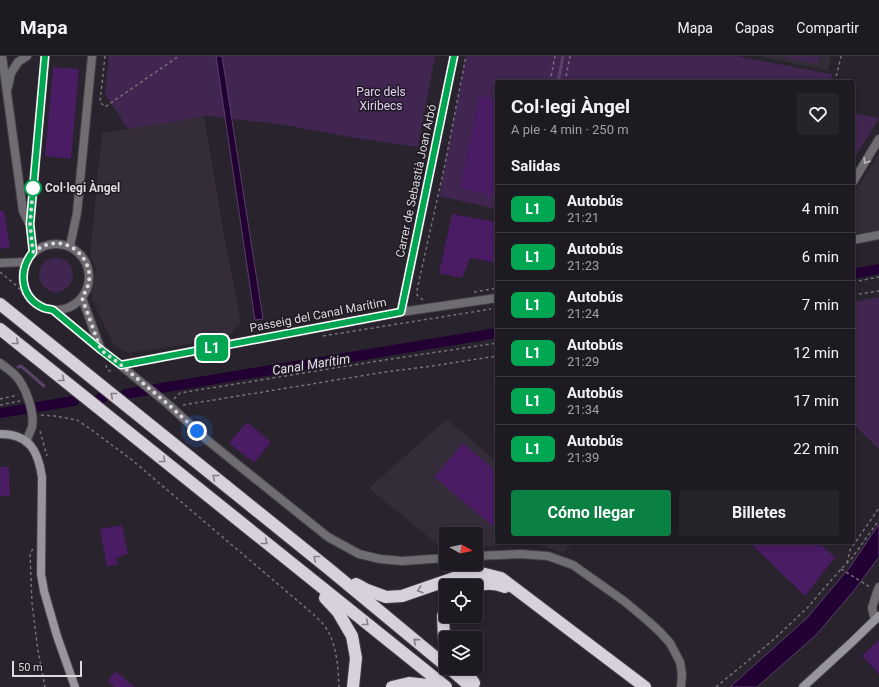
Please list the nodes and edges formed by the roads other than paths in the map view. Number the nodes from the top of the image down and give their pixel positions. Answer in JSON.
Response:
{"nodes":[{"id":1,"x":2,"y":56,"type":"edge"},
{"id":2,"x":27,"y":56,"type":"edge"},
{"id":3,"x":45,"y":56,"type":"edge"},
{"id":4,"x":92,"y":56,"type":"edge"},
{"id":5,"x":454,"y":56,"type":"edge"},
{"id":6,"x":7,"y":98,"type":"junction"},
{"id":7,"x":879,"y":140,"type":"edge"},
{"id":8,"x":855,"y":179,"type":"edge"},
{"id":9,"x":30,"y":224,"type":"junction"},
{"id":10,"x":879,"y":235,"type":"edge"},
{"id":11,"x":855,"y":240,"type":"edge"},
{"id":12,"x":70,"y":246,"type":"junction"},
{"id":13,"x":33,"y":252,"type":"junction"},
{"id":14,"x":26,"y":262,"type":"junction"},
{"id":15,"x":0,"y":263,"type":"edge"},
{"id":16,"x":82,"y":298,"type":"junction"},
{"id":17,"x":495,"y":298,"type":"edge"},
{"id":18,"x":0,"y":304,"type":"edge"},
{"id":19,"x":53,"y":310,"type":"junction"},
{"id":20,"x":401,"y":312,"type":"junction"},
{"id":21,"x":0,"y":329,"type":"edge"},
{"id":22,"x":101,"y":350,"type":"junction"},
{"id":23,"x":0,"y":363,"type":"edge"},
{"id":24,"x":121,"y":365,"type":"junction"},
{"id":25,"x":0,"y":434,"type":"edge"},
{"id":26,"x":26,"y":442,"type":"junction"},
{"id":27,"x":281,"y":555,"type":"junction"},
{"id":28,"x":483,"y":556,"type":"edge"},
{"id":29,"x":439,"y":558,"type":"edge"},
{"id":30,"x":329,"y":569,"type":"junction"},
{"id":31,"x":483,"y":584,"type":"edge"},
{"id":32,"x":879,"y":587,"type":"edge"},
{"id":33,"x":521,"y":594,"type":"junction"},
{"id":34,"x":877,"y":618,"type":"edge"},
{"id":35,"x":439,"y":660,"type":"edge"},
{"id":36,"x":457,"y":675,"type":"edge"},
{"id":37,"x":468,"y":675,"type":"edge"},
{"id":38,"x":75,"y":687,"type":"edge"},
{"id":39,"x":353,"y":687,"type":"edge"},
{"id":40,"x":392,"y":687,"type":"edge"},
{"id":41,"x":431,"y":687,"type":"edge"},
{"id":42,"x":446,"y":687,"type":"edge"},
{"id":43,"x":471,"y":687,"type":"edge"},
{"id":44,"x":478,"y":687,"type":"edge"},
{"id":45,"x":645,"y":687,"type":"edge"},
{"id":46,"x":681,"y":687,"type":"edge"},
{"id":47,"x":803,"y":687,"type":"edge"}],
"edges":[{"from":1,"to":6,"type":"street"},
{"from":2,"to":6,"type":"street"},
{"from":3,"to":9,"type":"street"},
{"from":4,"to":12,"type":"street"},
{"from":5,"to":20,"type":"street","name":"Carrer de Sebastià Joan Arbó"},
{"from":6,"to":9,"type":"street"},
{"from":7,"to":8,"type":"street","one_way":true},
{"from":9,"to":13,"type":"street"},
{"from":10,"to":11,"type":"street"},
{"from":12,"to":13,"type":"street"},
{"from":12,"to":16,"type":"street"},
{"from":13,"to":14,"type":"street"},
{"from":14,"to":15,"type":"street"},
{"from":14,"to":19,"type":"street"},
{"from":16,"to":19,"type":"street"},
{"from":16,"to":22,"type":"street"},
{"from":17,"to":20,"type":"street","name":"Passeig del Canal Marítim"},
{"from":30,"to":18,"type":"highway","one_way":true},
{"from":19,"to":22,"type":"street"},
{"from":20,"to":24,"type":"street","name":"Passeig del Canal Marítim"},
{"from":21,"to":27,"type":"highway","one_way":true},
{"from":22,"to":24,"type":"street"},
{"from":23,"to":26,"type":"street"},
{"from":24,"to":29,"type":"street"},
{"from":25,"to":26,"type":"street"},
{"from":26,"to":38,"type":"street"},
{"from":27,"to":39,"type":"highway"},
{"from":27,"to":42,"type":"highway","one_way":true},
{"from":28,"to":46,"type":"street"},
{"from":33,"to":30,"type":"highway","one_way":true},
{"from":35,"to":30,"type":"highway","one_way":true},
{"from":31,"to":33,"type":"highway"},
{"from":32,"to":34,"type":"street"},
{"from":33,"to":45,"type":"highway"},
{"from":34,"to":47,"type":"street"},
{"from":36,"to":43,"type":"highway"},
{"from":37,"to":44,"type":"highway"},
{"from":40,"to":41,"type":"highway"}]}
